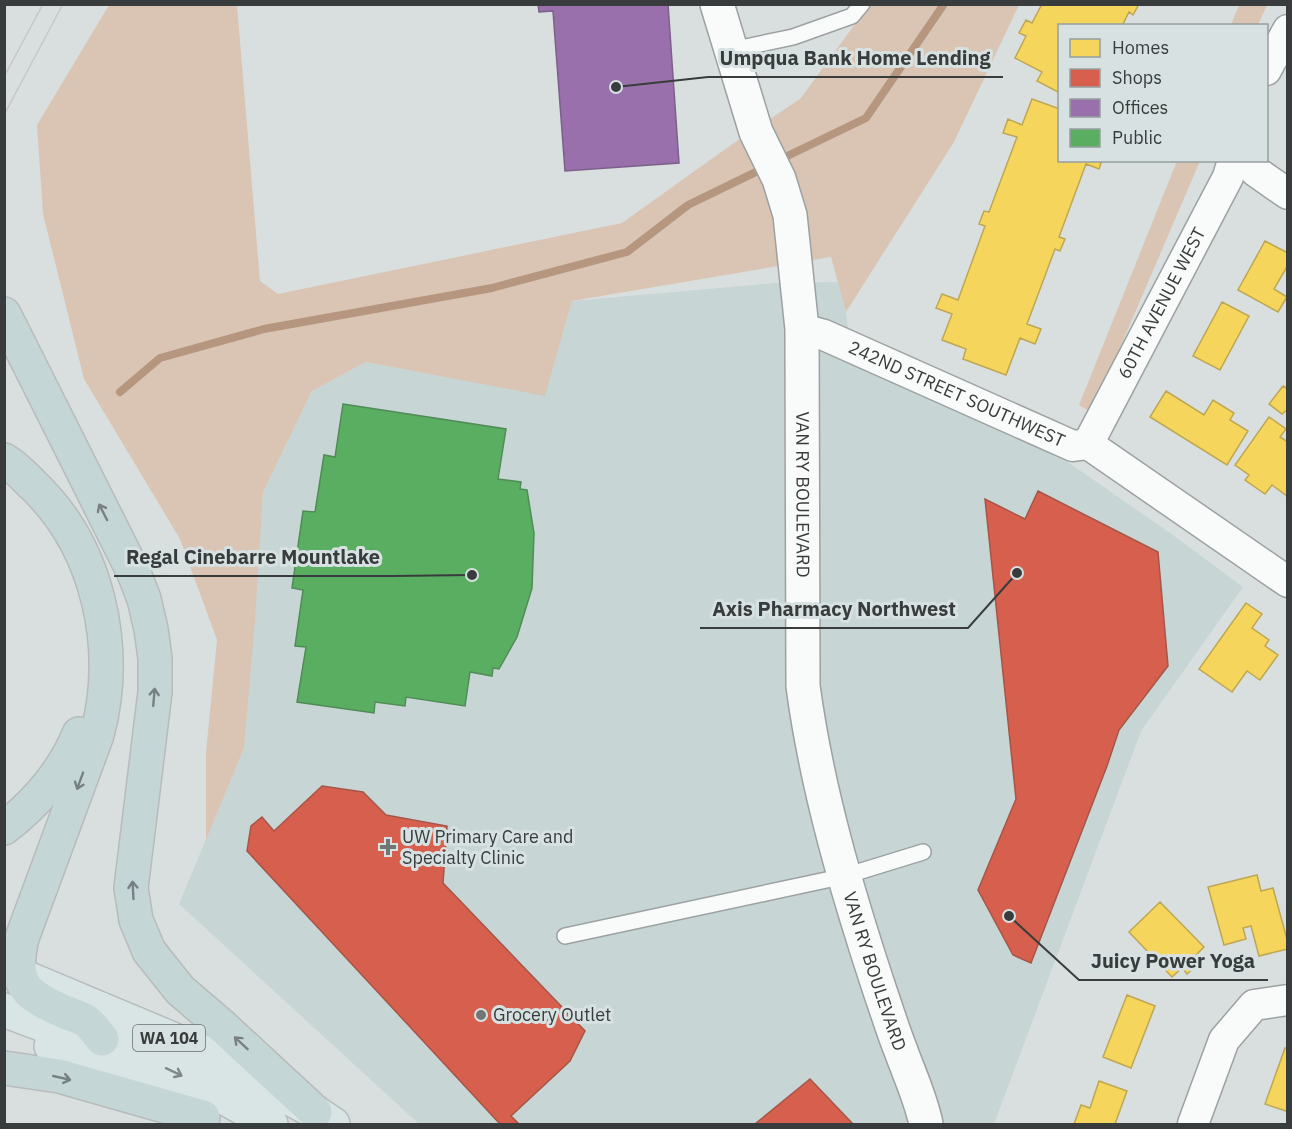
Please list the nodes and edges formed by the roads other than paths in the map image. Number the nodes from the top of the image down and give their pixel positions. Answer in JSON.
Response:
{"nodes":[{"id":1,"x":717,"y":4,"type":"edge"},
{"id":2,"x":862,"y":4,"type":"edge"},
{"id":3,"x":1287,"y":30,"type":"edge"},
{"id":4,"x":731,"y":50,"type":"junction"},
{"id":5,"x":1268,"y":66,"type":"edge"},
{"id":6,"x":1232,"y":162,"type":"edge"},
{"id":7,"x":1249,"y":162,"type":"edge"},
{"id":8,"x":1287,"y":194,"type":"edge"},
{"id":9,"x":4,"y":314,"type":"edge"},
{"id":10,"x":802,"y":329,"type":"junction"},
{"id":11,"x":1088,"y":444,"type":"junction"},
{"id":12,"x":4,"y":459,"type":"edge"},
{"id":13,"x":1287,"y":582,"type":"edge"},
{"id":14,"x":102,"y":621,"type":"junction"},
{"id":15,"x":4,"y":828,"type":"edge"},
{"id":16,"x":923,"y":852,"type":"dead end"},
{"id":17,"x":845,"y":876,"type":"junction"},
{"id":18,"x":565,"y":936,"type":"dead end"},
{"id":19,"x":12,"y":972,"type":"edge"},
{"id":20,"x":1287,"y":1000,"type":"edge"},
{"id":21,"x":4,"y":1010,"type":"edge"},
{"id":22,"x":4,"y":1028,"type":"edge"},
{"id":23,"x":102,"y":1039,"type":"junction"},
{"id":24,"x":4,"y":1068,"type":"edge"},
{"id":25,"x":324,"y":1118,"type":"edge"},
{"id":26,"x":209,"y":1121,"type":"edge"},
{"id":27,"x":271,"y":1125,"type":"edge"},
{"id":28,"x":926,"y":1125,"type":"edge"},
{"id":29,"x":1193,"y":1125,"type":"edge"}],
"edges":[{"from":1,"to":4,"type":"street","name":"VAN RY BOULEVARD"},
{"from":2,"to":4,"type":"lane"},
{"from":3,"to":5,"type":"street"},
{"from":4,"to":10,"type":"street","name":"VAN RY BOULEVARD"},
{"from":6,"to":11,"type":"street","name":"60TH AVENUE WEST"},
{"from":7,"to":8,"type":"street"},
{"from":25,"to":9,"type":"highway","one_way":true},
{"from":10,"to":11,"type":"street","name":"242ND STREET SOUTHWEST"},
{"from":10,"to":17,"type":"street","name":"VAN RY BOULEVARD"},
{"from":11,"to":13,"type":"street","name":"242ND STREET SOUTHWEST"},
{"from":12,"to":14,"type":"highway"},
{"from":14,"to":15,"type":"highway"},
{"from":14,"to":19,"type":"highway","one_way":true},
{"from":16,"to":17,"type":"lane"},
{"from":17,"to":18,"type":"lane"},
{"from":17,"to":28,"type":"street","name":"VAN RY BOULEVARD"},
{"from":19,"to":23,"type":"highway"},
{"from":19,"to":25,"type":"main road","number":"WA 104"},
{"from":20,"to":29,"type":"street"},
{"from":21,"to":23,"type":"main road"},
{"from":22,"to":26,"type":"main road"},
{"from":23,"to":27,"type":"main road","one_way":true},
{"from":24,"to":26,"type":"highway","one_way":true}]}
